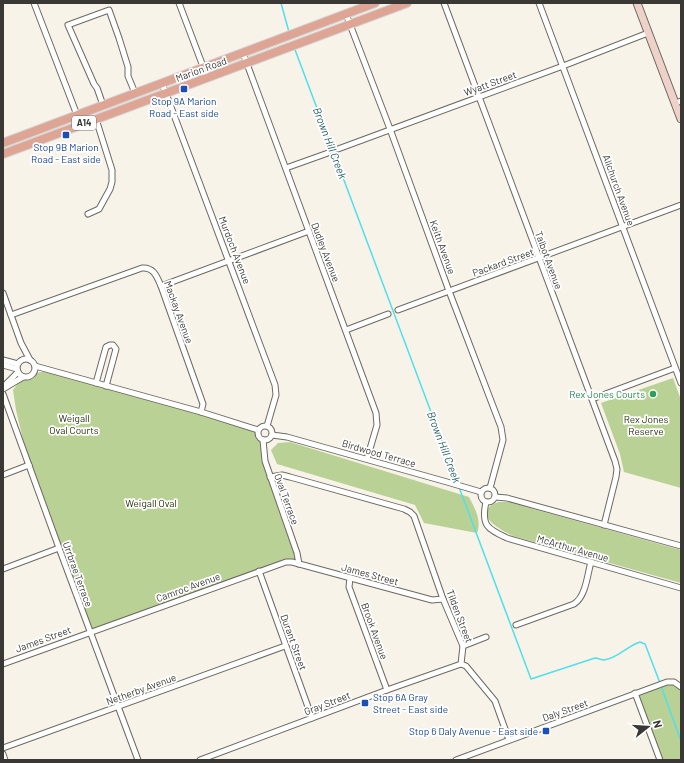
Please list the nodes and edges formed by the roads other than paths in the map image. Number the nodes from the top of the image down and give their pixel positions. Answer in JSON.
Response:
{"nodes":[{"id":1,"x":34,"y":3,"type":"edge"},
{"id":2,"x":179,"y":3,"type":"edge"},
{"id":3,"x":375,"y":3,"type":"edge"},
{"id":4,"x":407,"y":3,"type":"edge"},
{"id":5,"x":444,"y":3,"type":"edge"},
{"id":6,"x":539,"y":3,"type":"edge"},
{"id":7,"x":637,"y":3,"type":"edge"},
{"id":8,"x":346,"y":14,"type":"junction"},
{"id":9,"x":350,"y":24,"type":"junction"},
{"id":10,"x":648,"y":33,"type":"junction"},
{"id":11,"x":243,"y":53,"type":"junction"},
{"id":12,"x":247,"y":63,"type":"junction"},
{"id":13,"x":563,"y":66,"type":"junction"},
{"id":14,"x":203,"y":67,"type":"junction"},
{"id":15,"x":207,"y":77,"type":"junction"},
{"id":16,"x":162,"y":83,"type":"junction"},
{"id":17,"x":135,"y":93,"type":"junction"},
{"id":18,"x":166,"y":93,"type":"junction"},
{"id":19,"x":479,"y":97,"type":"junction"},
{"id":20,"x":678,"y":102,"type":"edge"},
{"id":21,"x":103,"y":105,"type":"junction"},
{"id":22,"x":73,"y":116,"type":"junction"},
{"id":23,"x":96,"y":119,"type":"junction"},
{"id":24,"x":681,"y":119,"type":"edge"},
{"id":25,"x":80,"y":125,"type":"junction"},
{"id":26,"x":390,"y":129,"type":"junction"},
{"id":27,"x":3,"y":143,"type":"edge"},
{"id":28,"x":338,"y":149,"type":"dead end"},
{"id":29,"x":328,"y":153,"type":"dead end"},
{"id":30,"x":3,"y":154,"type":"edge"},
{"id":31,"x":286,"y":168,"type":"junction"},
{"id":32,"x":681,"y":205,"type":"edge"},
{"id":33,"x":88,"y":214,"type":"dead end"},
{"id":34,"x":623,"y":227,"type":"junction"},
{"id":35,"x":309,"y":231,"type":"junction"},
{"id":36,"x":539,"y":258,"type":"junction"},
{"id":37,"x":229,"y":261,"type":"junction"},
{"id":38,"x":161,"y":286,"type":"junction"},
{"id":39,"x":449,"y":291,"type":"junction"},
{"id":40,"x":3,"y":293,"type":"edge"},
{"id":41,"x":398,"y":310,"type":"dead end"},
{"id":42,"x":11,"y":314,"type":"junction"},
{"id":43,"x":388,"y":314,"type":"dead end"},
{"id":44,"x":346,"y":330,"type":"junction"},
{"id":45,"x":21,"y":342,"type":"junction"},
{"id":46,"x":3,"y":360,"type":"edge"},
{"id":47,"x":23,"y":360,"type":"junction"},
{"id":48,"x":30,"y":360,"type":"junction"},
{"id":49,"x":3,"y":365,"type":"edge"},
{"id":50,"x":35,"y":366,"type":"junction"},
{"id":51,"x":18,"y":368,"type":"junction"},
{"id":52,"x":675,"y":368,"type":"junction"},
{"id":53,"x":50,"y":371,"type":"junction"},
{"id":54,"x":34,"y":373,"type":"junction"},
{"id":55,"x":23,"y":377,"type":"junction"},
{"id":56,"x":96,"y":383,"type":"junction"},
{"id":57,"x":681,"y":383,"type":"edge"},
{"id":58,"x":106,"y":386,"type":"junction"},
{"id":59,"x":3,"y":388,"type":"edge"},
{"id":60,"x":3,"y":394,"type":"edge"},
{"id":61,"x":592,"y":399,"type":"junction"},
{"id":62,"x":201,"y":412,"type":"junction"},
{"id":63,"x":267,"y":426,"type":"junction"},
{"id":64,"x":258,"y":430,"type":"junction"},
{"id":65,"x":272,"y":434,"type":"junction"},
{"id":66,"x":263,"y":440,"type":"junction"},
{"id":67,"x":367,"y":459,"type":"junction"},
{"id":68,"x":29,"y":465,"type":"junction"},
{"id":69,"x":3,"y":475,"type":"edge"},
{"id":70,"x":270,"y":477,"type":"junction"},
{"id":71,"x":490,"y":488,"type":"junction"},
{"id":72,"x":481,"y":492,"type":"junction"},
{"id":73,"x":495,"y":497,"type":"junction"},
{"id":74,"x":486,"y":502,"type":"junction"},
{"id":75,"x":604,"y":525,"type":"junction"},
{"id":76,"x":681,"y":546,"type":"edge"},
{"id":77,"x":59,"y":548,"type":"junction"},
{"id":78,"x":292,"y":562,"type":"joint"},
{"id":79,"x":591,"y":562,"type":"junction"},
{"id":80,"x":299,"y":564,"type":"junction"},
{"id":81,"x":3,"y":569,"type":"edge"},
{"id":82,"x":259,"y":571,"type":"junction"},
{"id":83,"x":350,"y":578,"type":"junction"},
{"id":84,"x":681,"y":588,"type":"edge"},
{"id":85,"x":443,"y":599,"type":"junction"},
{"id":86,"x":516,"y":625,"type":"dead end"},
{"id":87,"x":90,"y":632,"type":"junction"},
{"id":88,"x":486,"y":637,"type":"dead end"},
{"id":89,"x":285,"y":646,"type":"junction"},
{"id":90,"x":463,"y":646,"type":"junction"},
{"id":91,"x":3,"y":664,"type":"edge"},
{"id":92,"x":461,"y":664,"type":"junction"},
{"id":93,"x":681,"y":687,"type":"edge"},
{"id":94,"x":387,"y":690,"type":"junction"},
{"id":95,"x":636,"y":693,"type":"junction"},
{"id":96,"x":118,"y":707,"type":"junction"},
{"id":97,"x":312,"y":718,"type":"junction"},
{"id":98,"x":509,"y":740,"type":"junction"},
{"id":99,"x":3,"y":748,"type":"edge"},
{"id":100,"x":3,"y":754,"type":"edge"},
{"id":101,"x":5,"y":760,"type":"edge"},
{"id":102,"x":138,"y":760,"type":"edge"},
{"id":103,"x":200,"y":760,"type":"edge"},
{"id":104,"x":456,"y":760,"type":"edge"},
{"id":105,"x":660,"y":760,"type":"edge"}],
"edges":[{"from":1,"to":22,"type":"street"},
{"from":2,"to":14,"type":"street"},
{"from":3,"to":8,"type":"main road","name":"Marion Road","number":"A14"},
{"from":4,"to":9,"type":"main road","name":"Marion Road","number":"A14"},
{"from":5,"to":19,"type":"street","name":"Talbot Avenue"},
{"from":6,"to":13,"type":"street","name":"Allchurch Avenue"},
{"from":7,"to":10,"type":"street"},
{"from":8,"to":9,"type":"street","name":"Keith Avenue"},
{"from":8,"to":11,"type":"main road","name":"Marion Road","number":"A14"},
{"from":9,"to":12,"type":"main road","name":"Marion Road","number":"A14"},
{"from":9,"to":26,"type":"street","name":"Keith Avenue"},
{"from":10,"to":13,"type":"street","name":"Wyatt Street"},
{"from":10,"to":20,"type":"street"},
{"from":11,"to":12,"type":"street","name":"Dudley Avenue"},
{"from":11,"to":14,"type":"main road","name":"Marion Road","number":"A14"},
{"from":12,"to":15,"type":"main road","name":"Marion Road","number":"A14"},
{"from":12,"to":31,"type":"street","name":"Dudley Avenue"},
{"from":13,"to":19,"type":"street","name":"Wyatt Street"},
{"from":13,"to":34,"type":"street","name":"Allchurch Avenue"},
{"from":14,"to":15,"type":"street"},
{"from":14,"to":16,"type":"main road","name":"Marion Road","number":"A14"},
{"from":15,"to":18,"type":"main road","name":"Marion Road","number":"A14"},
{"from":16,"to":17,"type":"main road","name":"Marion Road","number":"A14"},
{"from":16,"to":18,"type":"street","name":"Murdoch Avenue"},
{"from":17,"to":21,"type":"main road","name":"Marion Road","number":"A14"},
{"from":17,"to":21,"type":"street"},
{"from":18,"to":23,"type":"main road","name":"Marion Road","number":"A14"},
{"from":18,"to":37,"type":"street","name":"Murdoch Avenue"},
{"from":19,"to":26,"type":"street","name":"Wyatt Street"},
{"from":19,"to":36,"type":"street","name":"Talbot Avenue"},
{"from":20,"to":24,"type":"street"},
{"from":21,"to":22,"type":"main road","name":"Marion Road","number":"A14"},
{"from":22,"to":25,"type":"main road"},
{"from":22,"to":27,"type":"main road","name":"Marion Road","number":"A14"},
{"from":23,"to":25,"type":"main road","name":"Marion Road","number":"A14"},
{"from":23,"to":33,"type":"street"},
{"from":25,"to":30,"type":"main road","name":"Marion Road","number":"A14"},
{"from":26,"to":28,"type":"street","name":"Wyatt Street"},
{"from":26,"to":39,"type":"street","name":"Keith Avenue"},
{"from":29,"to":31,"type":"street"},
{"from":31,"to":35,"type":"street","name":"Dudley Avenue"},
{"from":32,"to":34,"type":"street","name":"Packard Street"},
{"from":34,"to":36,"type":"street","name":"Packard Street"},
{"from":34,"to":52,"type":"street","name":"Allchurch Avenue"},
{"from":35,"to":37,"type":"street"},
{"from":35,"to":44,"type":"street","name":"Dudley Avenue"},
{"from":36,"to":39,"type":"street","name":"Packard Street"},
{"from":36,"to":61,"type":"street","name":"Talbot Avenue"},
{"from":37,"to":38,"type":"street"},
{"from":37,"to":63,"type":"street","name":"Murdoch Avenue"},
{"from":38,"to":42,"type":"street","name":"Mackay Avenue"},
{"from":38,"to":62,"type":"street","name":"Mackay Avenue"},
{"from":39,"to":41,"type":"street","name":"Packard Street"},
{"from":39,"to":71,"type":"street","name":"Keith Avenue"},
{"from":40,"to":42,"type":"street"},
{"from":42,"to":45,"type":"street"},
{"from":43,"to":44,"type":"street"},
{"from":44,"to":67,"type":"street","name":"Dudley Avenue"},
{"from":45,"to":47,"type":"street"},
{"from":45,"to":48,"type":"street"},
{"from":46,"to":51,"type":"street"},
{"from":47,"to":48,"type":"street"},
{"from":47,"to":51,"type":"street"},
{"from":48,"to":50,"type":"street"},
{"from":49,"to":51,"type":"street"},
{"from":50,"to":53,"type":"street"},
{"from":50,"to":54,"type":"street"},
{"from":51,"to":55,"type":"street"},
{"from":51,"to":59,"type":"street"},
{"from":52,"to":57,"type":"street","name":"Allchurch Avenue"},
{"from":52,"to":61,"type":"street"},
{"from":53,"to":54,"type":"street"},
{"from":53,"to":56,"type":"street"},
{"from":54,"to":55,"type":"street"},
{"from":55,"to":59,"type":"street"},
{"from":56,"to":58,"type":"street"},
{"from":56,"to":58,"type":"street"},
{"from":58,"to":62,"type":"street"},
{"from":60,"to":68,"type":"street","name":"Urrbrae Terrace"},
{"from":61,"to":75,"type":"street","name":"Talbot Avenue"},
{"from":62,"to":64,"type":"street"},
{"from":63,"to":64,"type":"street"},
{"from":63,"to":65,"type":"street"},
{"from":64,"to":66,"type":"street"},
{"from":65,"to":66,"type":"street"},
{"from":65,"to":67,"type":"street","name":"Birdwood Terrace"},
{"from":66,"to":70,"type":"street","name":"Oval Terrace"},
{"from":67,"to":72,"type":"street","name":"Birdwood Terrace"},
{"from":68,"to":69,"type":"street"},
{"from":68,"to":77,"type":"street","name":"Urrbrae Terrace"},
{"from":70,"to":80,"type":"street","name":"Oval Terrace"},
{"from":70,"to":85,"type":"street","name":"Tilden Street"},
{"from":71,"to":72,"type":"street"},
{"from":71,"to":73,"type":"street"},
{"from":72,"to":74,"type":"street"},
{"from":73,"to":74,"type":"street"},
{"from":73,"to":75,"type":"street"},
{"from":74,"to":79,"type":"street","name":"McArthur Avenue"},
{"from":75,"to":76,"type":"street"},
{"from":77,"to":81,"type":"street"},
{"from":77,"to":87,"type":"street","name":"Urrbrae Terrace"},
{"from":78,"to":80,"type":"street","name":"James Street"},
{"from":78,"to":82,"type":"street","name":"Camroc Avenue"},
{"from":79,"to":84,"type":"street","name":"McArthur Avenue"},
{"from":79,"to":86,"type":"street"},
{"from":80,"to":83,"type":"street","name":"James Street"},
{"from":82,"to":87,"type":"street","name":"Camroc Avenue"},
{"from":82,"to":89,"type":"street","name":"Durant Street"},
{"from":83,"to":85,"type":"street","name":"James Street"},
{"from":83,"to":94,"type":"street","name":"Brook Avenue"},
{"from":85,"to":90,"type":"street","name":"Tilden Street"},
{"from":87,"to":91,"type":"street","name":"James Street"},
{"from":87,"to":96,"type":"street","name":"Urrbrae Terrace"},
{"from":88,"to":90,"type":"street"},
{"from":89,"to":96,"type":"street","name":"Netherby Avenue"},
{"from":89,"to":97,"type":"street","name":"Durant Street"},
{"from":90,"to":92,"type":"street","name":"Tilden Street"},
{"from":92,"to":94,"type":"street","name":"Gray Street"},
{"from":92,"to":98,"type":"street"},
{"from":93,"to":95,"type":"street","name":"Daly Street"},
{"from":94,"to":97,"type":"street","name":"Gray Street"},
{"from":95,"to":98,"type":"street","name":"Daly Street"},
{"from":95,"to":105,"type":"street"},
{"from":96,"to":99,"type":"street","name":"Netherby Avenue"},
{"from":96,"to":102,"type":"street","name":"Urrbrae Terrace"},
{"from":97,"to":103,"type":"street","name":"Gray Street"},
{"from":98,"to":104,"type":"street","name":"Daly Street"},
{"from":100,"to":101,"type":"street"}]}
